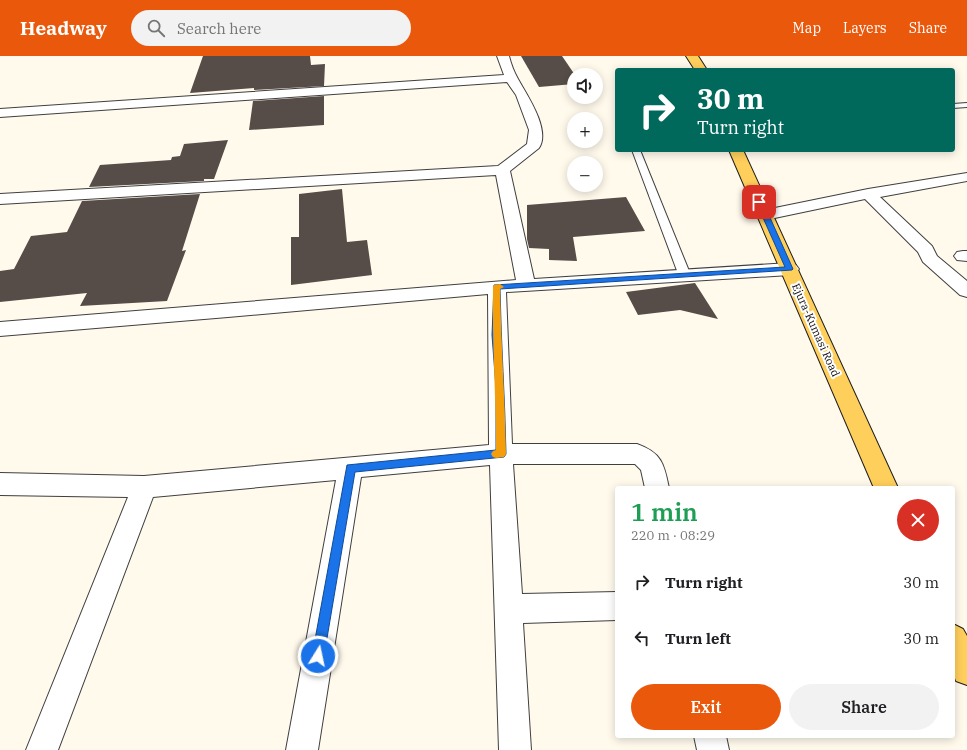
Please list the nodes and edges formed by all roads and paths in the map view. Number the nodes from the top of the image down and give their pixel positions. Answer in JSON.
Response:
{"nodes":[{"id":1,"x":503,"y":56,"type":"edge"},
{"id":2,"x":692,"y":56,"type":"edge"},
{"id":3,"x":700,"y":68,"type":"edge"},
{"id":4,"x":511,"y":78,"type":"junction"},
{"id":5,"x":967,"y":105,"type":"edge"},
{"id":6,"x":955,"y":106,"type":"edge"},
{"id":7,"x":0,"y":112,"type":"edge"},
{"id":8,"x":637,"y":152,"type":"edge"},
{"id":9,"x":737,"y":152,"type":"edge"},
{"id":10,"x":502,"y":170,"type":"junction"},
{"id":11,"x":967,"y":177,"type":"edge"},
{"id":12,"x":868,"y":194,"type":"junction"},
{"id":13,"x":0,"y":199,"type":"edge"},
{"id":14,"x":765,"y":215,"type":"junction"},
{"id":15,"x":790,"y":269,"type":"junction"},
{"id":16,"x":684,"y":276,"type":"junction"},
{"id":17,"x":526,"y":286,"type":"junction"},
{"id":18,"x":496,"y":287,"type":"junction"},
{"id":19,"x":967,"y":291,"type":"edge"},
{"id":20,"x":0,"y":329,"type":"edge"},
{"id":21,"x":501,"y":454,"type":"junction"},
{"id":22,"x":350,"y":468,"type":"junction"},
{"id":23,"x":0,"y":484,"type":"edge"},
{"id":24,"x":657,"y":486,"type":"edge"},
{"id":25,"x":885,"y":486,"type":"edge"},
{"id":26,"x":144,"y":488,"type":"junction"},
{"id":27,"x":615,"y":606,"type":"edge"},
{"id":28,"x":508,"y":610,"type":"junction"},
{"id":29,"x":955,"y":643,"type":"edge"},
{"id":30,"x":967,"y":670,"type":"edge"},
{"id":31,"x":710,"y":738,"type":"edge"},
{"id":32,"x":42,"y":750,"type":"edge"},
{"id":33,"x":302,"y":750,"type":"edge"},
{"id":34,"x":515,"y":750,"type":"edge"},
{"id":35,"x":713,"y":750,"type":"edge"}],
"edges":[{"from":1,"to":4,"type":"street"},
{"from":2,"to":3,"type":"main road"},
{"from":4,"to":7,"type":"street"},
{"from":4,"to":10,"type":"street"},
{"from":5,"to":6,"type":"lane"},
{"from":8,"to":16,"type":"lane"},
{"from":9,"to":14,"type":"main road","name":"Ejura-Kumasi Road"},
{"from":10,"to":13,"type":"street"},
{"from":10,"to":17,"type":"street"},
{"from":11,"to":12,"type":"street"},
{"from":12,"to":14,"type":"street"},
{"from":12,"to":19,"type":"street"},
{"from":14,"to":15,"type":"main road","name":"Ejura-Kumasi Road"},
{"from":15,"to":16,"type":"street"},
{"from":15,"to":25,"type":"main road","name":"Ejura-Kumasi Road"},
{"from":16,"to":17,"type":"street"},
{"from":17,"to":18,"type":"street"},
{"from":18,"to":20,"type":"street"},
{"from":18,"to":21,"type":"street"},
{"from":21,"to":22,"type":"street"},
{"from":21,"to":24,"type":"street"},
{"from":21,"to":28,"type":"street"},
{"from":22,"to":26,"type":"street"},
{"from":22,"to":33,"type":"street"},
{"from":23,"to":26,"type":"street"},
{"from":26,"to":32,"type":"street"},
{"from":27,"to":28,"type":"street"},
{"from":28,"to":34,"type":"street"},
{"from":29,"to":30,"type":"main road"},
{"from":31,"to":35,"type":"street"}]}
